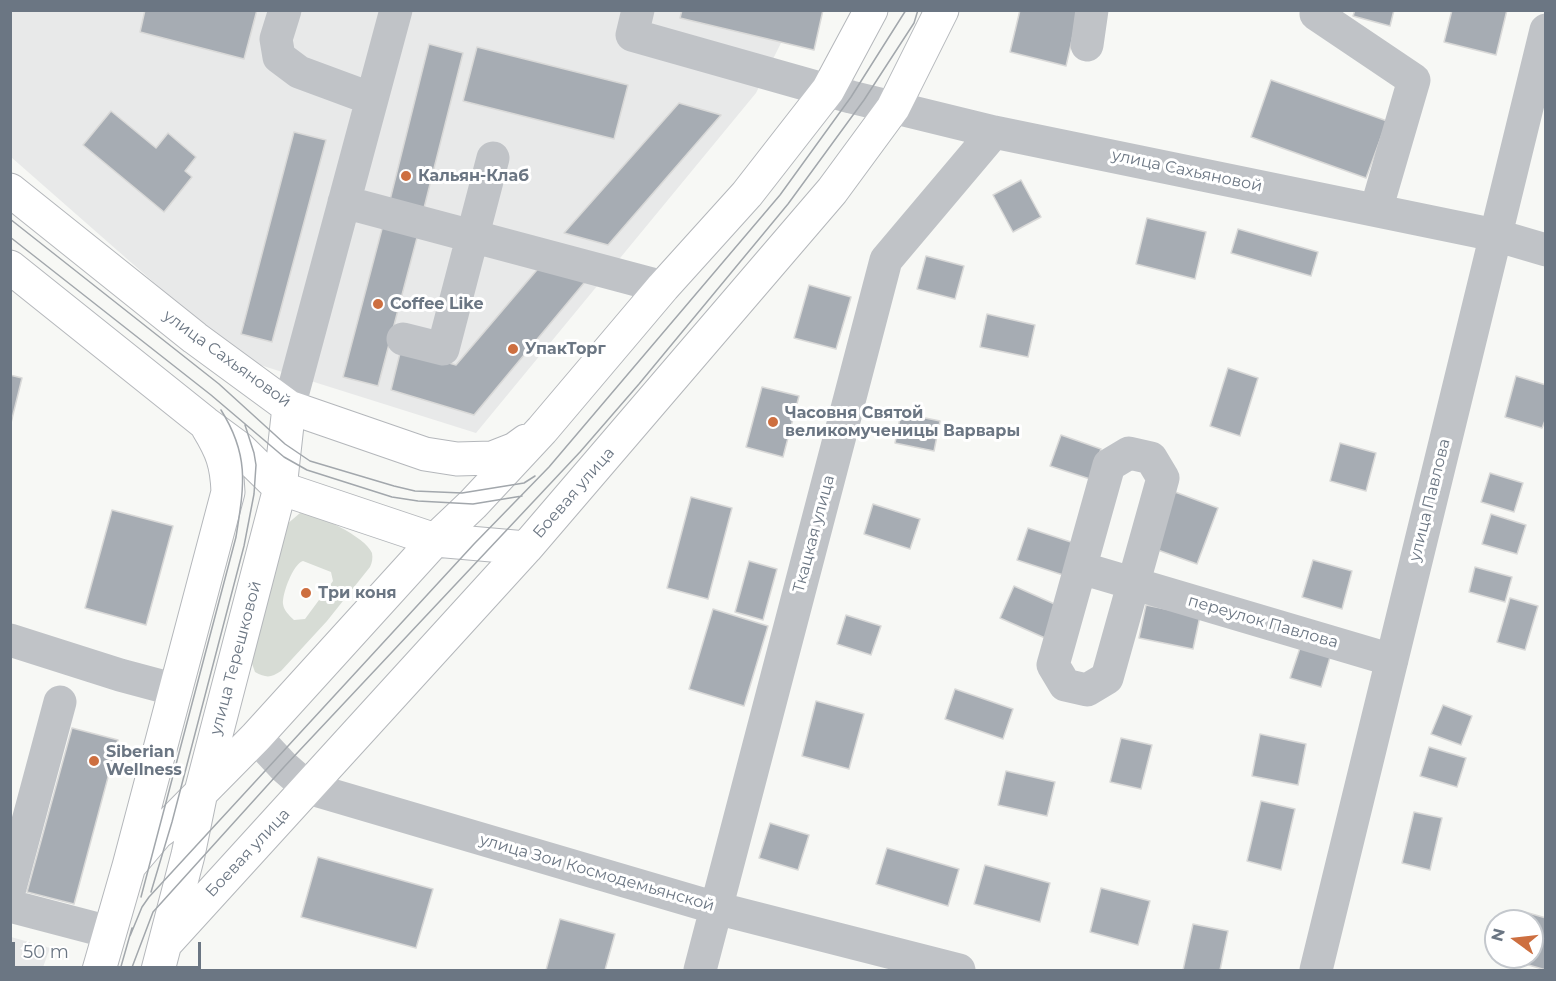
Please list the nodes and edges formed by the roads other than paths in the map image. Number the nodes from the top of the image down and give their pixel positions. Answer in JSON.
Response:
{"nodes":[{"id":1,"x":285,"y":10,"type":"edge"},
{"id":2,"x":396,"y":10,"type":"edge"},
{"id":3,"x":638,"y":10,"type":"edge"},
{"id":4,"x":871,"y":10,"type":"edge"},
{"id":5,"x":942,"y":10,"type":"edge"},
{"id":6,"x":1092,"y":10,"type":"edge"},
{"id":7,"x":1317,"y":10,"type":"edge"},
{"id":8,"x":1545,"y":30,"type":"edge"},
{"id":9,"x":1087,"y":45,"type":"dead end"},
{"id":10,"x":828,"y":90,"type":"junction"},
{"id":11,"x":372,"y":99,"type":"junction"},
{"id":12,"x":893,"y":108,"type":"junction"},
{"id":13,"x":994,"y":132,"type":"junction"},
{"id":14,"x":493,"y":158,"type":"dead end"},
{"id":15,"x":10,"y":190,"type":"edge"},
{"id":16,"x":344,"y":202,"type":"junction"},
{"id":17,"x":1376,"y":210,"type":"junction"},
{"id":18,"x":1495,"y":235,"type":"junction"},
{"id":19,"x":472,"y":236,"type":"junction"},
{"id":20,"x":1545,"y":250,"type":"edge"},
{"id":21,"x":10,"y":267,"type":"edge"},
{"id":22,"x":663,"y":287,"type":"junction"},
{"id":23,"x":403,"y":339,"type":"dead end"},
{"id":24,"x":289,"y":407,"type":"junction"},
{"id":25,"x":205,"y":423,"type":"junction"},
{"id":26,"x":542,"y":430,"type":"junction"},
{"id":27,"x":251,"y":459,"type":"junction"},
{"id":28,"x":280,"y":488,"type":"junction"},
{"id":29,"x":435,"y":540,"type":"junction"},
{"id":30,"x":526,"y":548,"type":"junction"},
{"id":31,"x":1081,"y":568,"type":"junction"},
{"id":32,"x":1133,"y":584,"type":"junction"},
{"id":33,"x":10,"y":640,"type":"edge"},
{"id":34,"x":1392,"y":660,"type":"junction"},
{"id":35,"x":176,"y":690,"type":"junction"},
{"id":36,"x":60,"y":702,"type":"dead end"},
{"id":37,"x":256,"y":737,"type":"junction"},
{"id":38,"x":308,"y":788,"type":"junction"},
{"id":39,"x":201,"y":792,"type":"junction"},
{"id":40,"x":129,"y":866,"type":"junction"},
{"id":41,"x":10,"y":888,"type":"edge"},
{"id":42,"x":10,"y":906,"type":"edge"},
{"id":43,"x":716,"y":908,"type":"junction"},
{"id":44,"x":109,"y":932,"type":"junction"},
{"id":45,"x":162,"y":957,"type":"edge"},
{"id":46,"x":918,"y":965,"type":"edge"},
{"id":47,"x":99,"y":970,"type":"edge"},
{"id":48,"x":700,"y":970,"type":"edge"},
{"id":49,"x":959,"y":970,"type":"edge"},
{"id":50,"x":1316,"y":970,"type":"edge"}],
"edges":[{"from":1,"to":11,"type":"street"},
{"from":2,"to":11,"type":"street"},
{"from":3,"to":10,"type":"street","name":"улица Сахьяновой"},
{"from":4,"to":10,"type":"main road"},
{"from":5,"to":12,"type":"main road","name":"Боевая улица"},
{"from":6,"to":9,"type":"street"},
{"from":7,"to":17,"type":"street"},
{"from":8,"to":18,"type":"street","name":"улица Павлова"},
{"from":10,"to":12,"type":"street","name":"улица Сахьяновой"},
{"from":10,"to":22,"type":"main road"},
{"from":11,"to":16,"type":"street"},
{"from":12,"to":13,"type":"street","name":"улица Сахьяновой"},
{"from":12,"to":30,"type":"main road","name":"Боевая улица"},
{"from":13,"to":17,"type":"street","name":"улица Сахьяновой"},
{"from":13,"to":43,"type":"street","name":"Ткацкая улица"},
{"from":14,"to":19,"type":"street"},
{"from":15,"to":24,"type":"main road","name":"улица Сахьяновой"},
{"from":16,"to":19,"type":"street"},
{"from":16,"to":24,"type":"street"},
{"from":17,"to":18,"type":"street","name":"улица Сахьяновой"},
{"from":18,"to":20,"type":"street","name":"улица Сахьяновой"},
{"from":18,"to":34,"type":"street","name":"улица Павлова"},
{"from":19,"to":22,"type":"street"},
{"from":19,"to":23,"type":"street"},
{"from":21,"to":25,"type":"main road"},
{"from":22,"to":26,"type":"main road"},
{"from":24,"to":26,"type":"main road","name":"улица Сахьяновой"},
{"from":24,"to":27,"type":"main road"},
{"from":24,"to":28,"type":"main road","name":"улица Терешковой"},
{"from":25,"to":27,"type":"main road"},
{"from":25,"to":35,"type":"main road"},
{"from":26,"to":29,"type":"main road"},
{"from":27,"to":28,"type":"main road"},
{"from":28,"to":29,"type":"main road"},
{"from":28,"to":39,"type":"main road","name":"улица Терешковой"},
{"from":29,"to":30,"type":"main road"},
{"from":29,"to":37,"type":"main road"},
{"from":30,"to":38,"type":"main road","name":"Боевая улица"},
{"from":31,"to":32,"type":"street","name":"переулок Павлова"},
{"from":31,"to":32,"type":"street"},
{"from":31,"to":32,"type":"street"},
{"from":32,"to":34,"type":"street","name":"переулок Павлова"},
{"from":33,"to":35,"type":"street"},
{"from":34,"to":50,"type":"street","name":"улица Павлова"},
{"from":35,"to":40,"type":"main road"},
{"from":36,"to":41,"type":"street"},
{"from":37,"to":38,"type":"street","name":"улица Зои Космодемьянской"},
{"from":37,"to":39,"type":"main road"},
{"from":38,"to":43,"type":"street","name":"улица Зои Космодемьянской"},
{"from":38,"to":45,"type":"main road","name":"Боевая улица"},
{"from":39,"to":40,"type":"main road"},
{"from":39,"to":45,"type":"main road","name":"улица Терешковой"},
{"from":40,"to":44,"type":"main road"},
{"from":42,"to":44,"type":"street"},
{"from":43,"to":46,"type":"street","name":"улица Зои Космодемьянской"},
{"from":43,"to":48,"type":"street","name":"Ткацкая улица"},
{"from":44,"to":47,"type":"main road"},
{"from":46,"to":49,"type":"street","name":"улица Зои Космодемьянской"}]}
